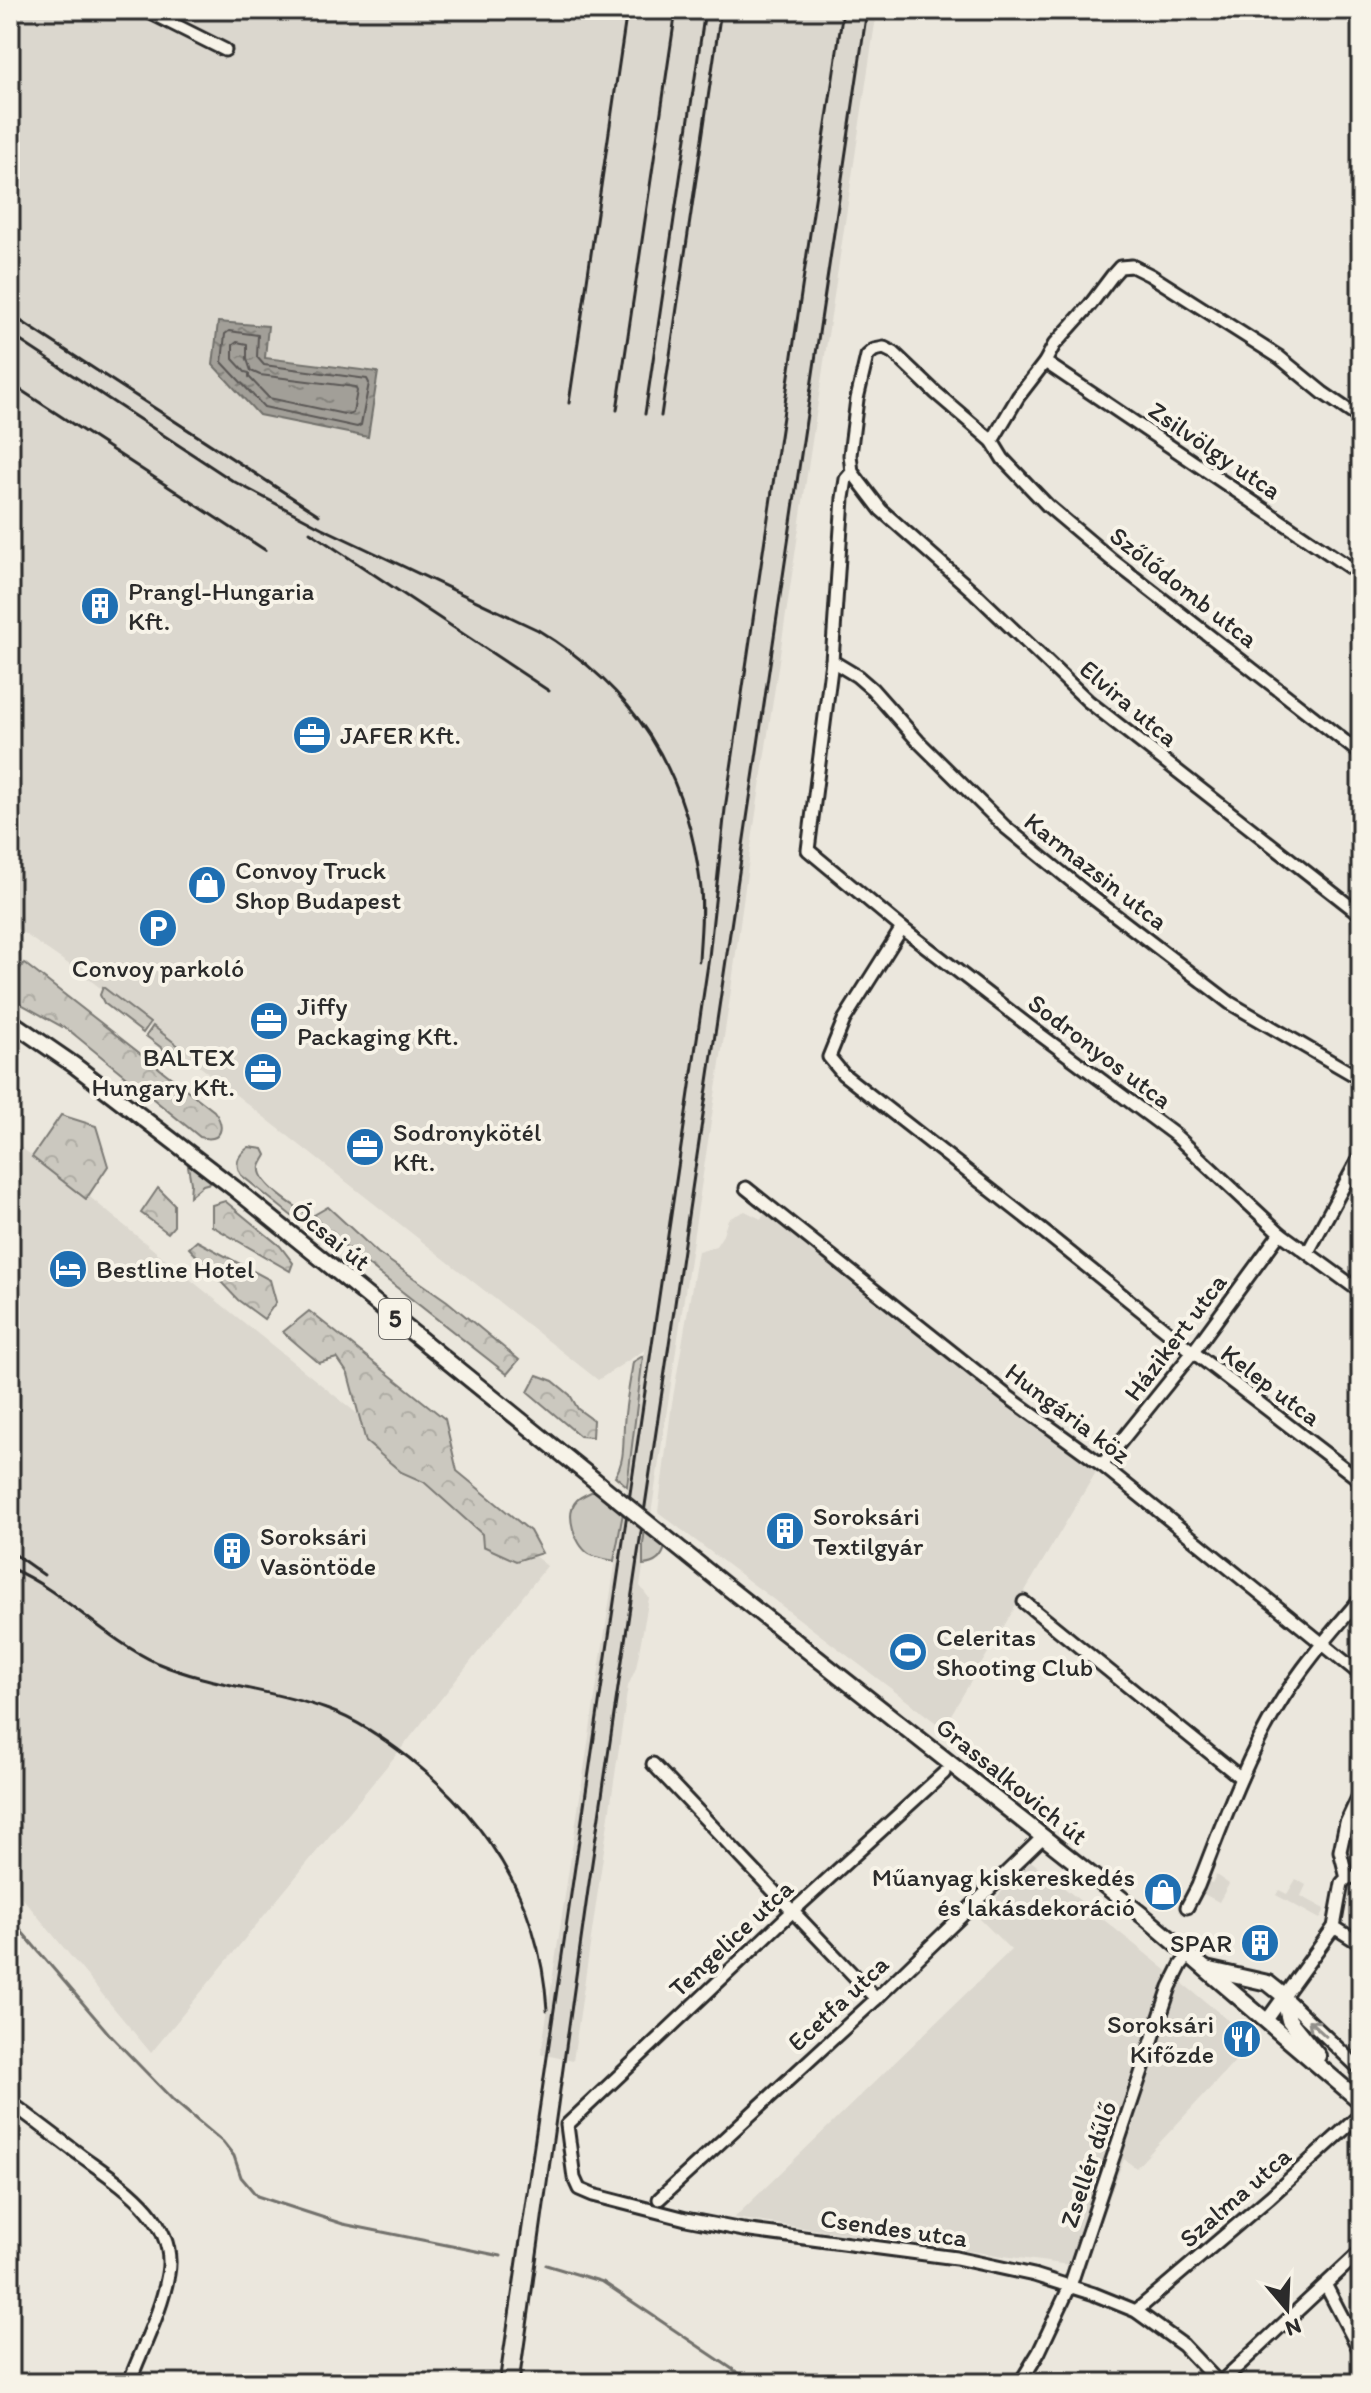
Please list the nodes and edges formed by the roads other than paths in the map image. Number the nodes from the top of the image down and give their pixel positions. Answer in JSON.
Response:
{"nodes":[{"id":1,"x":145,"y":10,"type":"edge"},
{"id":2,"x":225,"y":50,"type":"dead end"},
{"id":3,"x":1045,"y":362,"type":"junction"},
{"id":4,"x":1361,"y":419,"type":"edge"},
{"id":5,"x":992,"y":441,"type":"junction"},
{"id":6,"x":852,"y":472,"type":"junction"},
{"id":7,"x":1361,"y":575,"type":"edge"},
{"id":8,"x":832,"y":661,"type":"junction"},
{"id":9,"x":1361,"y":754,"type":"edge"},
{"id":10,"x":1361,"y":915,"type":"edge"},
{"id":11,"x":902,"y":928,"type":"junction"},
{"id":12,"x":10,"y":1021,"type":"edge"},
{"id":13,"x":1361,"y":1079,"type":"edge"},
{"id":14,"x":1361,"y":1154,"type":"edge"},
{"id":15,"x":746,"y":1188,"type":"dead end"},
{"id":16,"x":1280,"y":1233,"type":"junction"},
{"id":17,"x":1308,"y":1252,"type":"junction"},
{"id":18,"x":1361,"y":1292,"type":"edge"},
{"id":19,"x":1193,"y":1352,"type":"junction"},
{"id":20,"x":1102,"y":1465,"type":"junction"},
{"id":21,"x":1361,"y":1481,"type":"edge"},
{"id":22,"x":727,"y":1587,"type":"joint"},
{"id":23,"x":1361,"y":1598,"type":"edge"},
{"id":24,"x":1024,"y":1602,"type":"dead end"},
{"id":25,"x":1324,"y":1644,"type":"junction"},
{"id":26,"x":1361,"y":1675,"type":"edge"},
{"id":27,"x":653,"y":1764,"type":"dead end"},
{"id":28,"x":944,"y":1773,"type":"dead end"},
{"id":29,"x":1241,"y":1778,"type":"junction"},
{"id":30,"x":1361,"y":1791,"type":"edge"},
{"id":31,"x":1044,"y":1836,"type":"junction"},
{"id":32,"x":1361,"y":1876,"type":"edge"},
{"id":33,"x":1347,"y":1878,"type":"junction"},
{"id":34,"x":1187,"y":1907,"type":"dead end"},
{"id":35,"x":793,"y":1911,"type":"junction"},
{"id":36,"x":1334,"y":1927,"type":"junction"},
{"id":37,"x":1361,"y":1944,"type":"edge"},
{"id":38,"x":1189,"y":1955,"type":"junction"},
{"id":39,"x":1205,"y":1968,"type":"junction"},
{"id":40,"x":1283,"y":1995,"type":"junction"},
{"id":41,"x":876,"y":1999,"type":"junction"},
{"id":42,"x":1262,"y":2019,"type":"junction"},
{"id":43,"x":1361,"y":2070,"type":"edge"},
{"id":44,"x":1333,"y":2076,"type":"junction"},
{"id":45,"x":10,"y":2102,"type":"edge"},
{"id":46,"x":1361,"y":2102,"type":"edge"},
{"id":47,"x":1361,"y":2114,"type":"edge"},
{"id":48,"x":570,"y":2145,"type":"joint"},
{"id":49,"x":659,"y":2199,"type":"dead end"},
{"id":50,"x":1361,"y":2251,"type":"edge"},
{"id":51,"x":1070,"y":2286,"type":"junction"},
{"id":52,"x":1326,"y":2286,"type":"junction"},
{"id":53,"x":1136,"y":2311,"type":"junction"},
{"id":54,"x":1361,"y":2353,"type":"edge"},
{"id":55,"x":129,"y":2383,"type":"edge"},
{"id":56,"x":1020,"y":2383,"type":"edge"},
{"id":57,"x":1220,"y":2383,"type":"edge"}],
"edges":[{"from":1,"to":2,"type":"street"},
{"from":3,"to":4,"type":"street"},
{"from":3,"to":5,"type":"street"},
{"from":3,"to":7,"type":"street","name":"Zsilvölgy utca"},
{"from":5,"to":6,"type":"street","name":"Szőlődomb utca"},
{"from":5,"to":9,"type":"street","name":"Szőlődomb utca"},
{"from":6,"to":8,"type":"street"},
{"from":6,"to":10,"type":"street","name":"Elvira utca"},
{"from":8,"to":11,"type":"street","name":"Sodronyos utca"},
{"from":8,"to":13,"type":"street","name":"Karmazsin utca"},
{"from":11,"to":16,"type":"street","name":"Sodronyos utca"},
{"from":11,"to":19,"type":"street","name":"Kelep utca"},
{"from":12,"to":22,"type":"main road","name":"Ócsai út","number":"5","bridge":true},
{"from":14,"to":17,"type":"street"},
{"from":15,"to":20,"type":"street","name":"Hungária köz"},
{"from":16,"to":17,"type":"street","name":"Sodronyos utca"},
{"from":16,"to":19,"type":"street","name":"Házikert utca"},
{"from":17,"to":18,"type":"street","name":"Sodronyos utca"},
{"from":19,"to":20,"type":"street","name":"Házikert utca"},
{"from":19,"to":21,"type":"street","name":"Kelep utca"},
{"from":20,"to":25,"type":"street","name":"Hungária köz"},
{"from":22,"to":31,"type":"main road","name":"Grassalkovich út","number":"5"},
{"from":23,"to":25,"type":"street"},
{"from":24,"to":29,"type":"street"},
{"from":25,"to":26,"type":"street","name":"Hungária köz"},
{"from":25,"to":29,"type":"street"},
{"from":27,"to":35,"type":"street"},
{"from":28,"to":35,"type":"street","name":"Tengelice utca"},
{"from":29,"to":34,"type":"street"},
{"from":30,"to":33,"type":"street"},
{"from":31,"to":38,"type":"main road","name":"Grassalkovich út","number":"5"},
{"from":31,"to":41,"type":"street","name":"Ecetfa utca"},
{"from":32,"to":33,"type":"street"},
{"from":33,"to":36,"type":"street"},
{"from":35,"to":41,"type":"street"},
{"from":35,"to":48,"type":"street","name":"Tengelice utca"},
{"from":36,"to":37,"type":"street"},
{"from":36,"to":40,"type":"street"},
{"from":38,"to":39,"type":"main road","name":"Grassalkovich út","number":"5"},
{"from":38,"to":51,"type":"street","name":"Zsellér dűlő"},
{"from":39,"to":40,"type":"main road"},
{"from":39,"to":42,"type":"main road","name":"Grassalkovich út","number":"5"},
{"from":40,"to":42,"type":"street"},
{"from":43,"to":40,"type":"street","one_way":true},
{"from":40,"to":44,"type":"main road"},
{"from":41,"to":49,"type":"street","name":"Ecetfa utca"},
{"from":42,"to":44,"type":"main road","name":"Grassalkovich út","number":"5"},
{"from":44,"to":46,"type":"main road","name":"Grassalkovich út","number":"5"},
{"from":45,"to":55,"type":"street"},
{"from":47,"to":53,"type":"street","name":"Szalma utca"},
{"from":48,"to":51,"type":"street","name":"Csendes utca"},
{"from":50,"to":52,"type":"street"},
{"from":51,"to":53,"type":"street","name":"Csendes utca"},
{"from":51,"to":56,"type":"street","name":"Zsellér dűlő"},
{"from":52,"to":54,"type":"street"},
{"from":52,"to":57,"type":"street"},
{"from":53,"to":57,"type":"street","name":"Csendes utca"}]}
